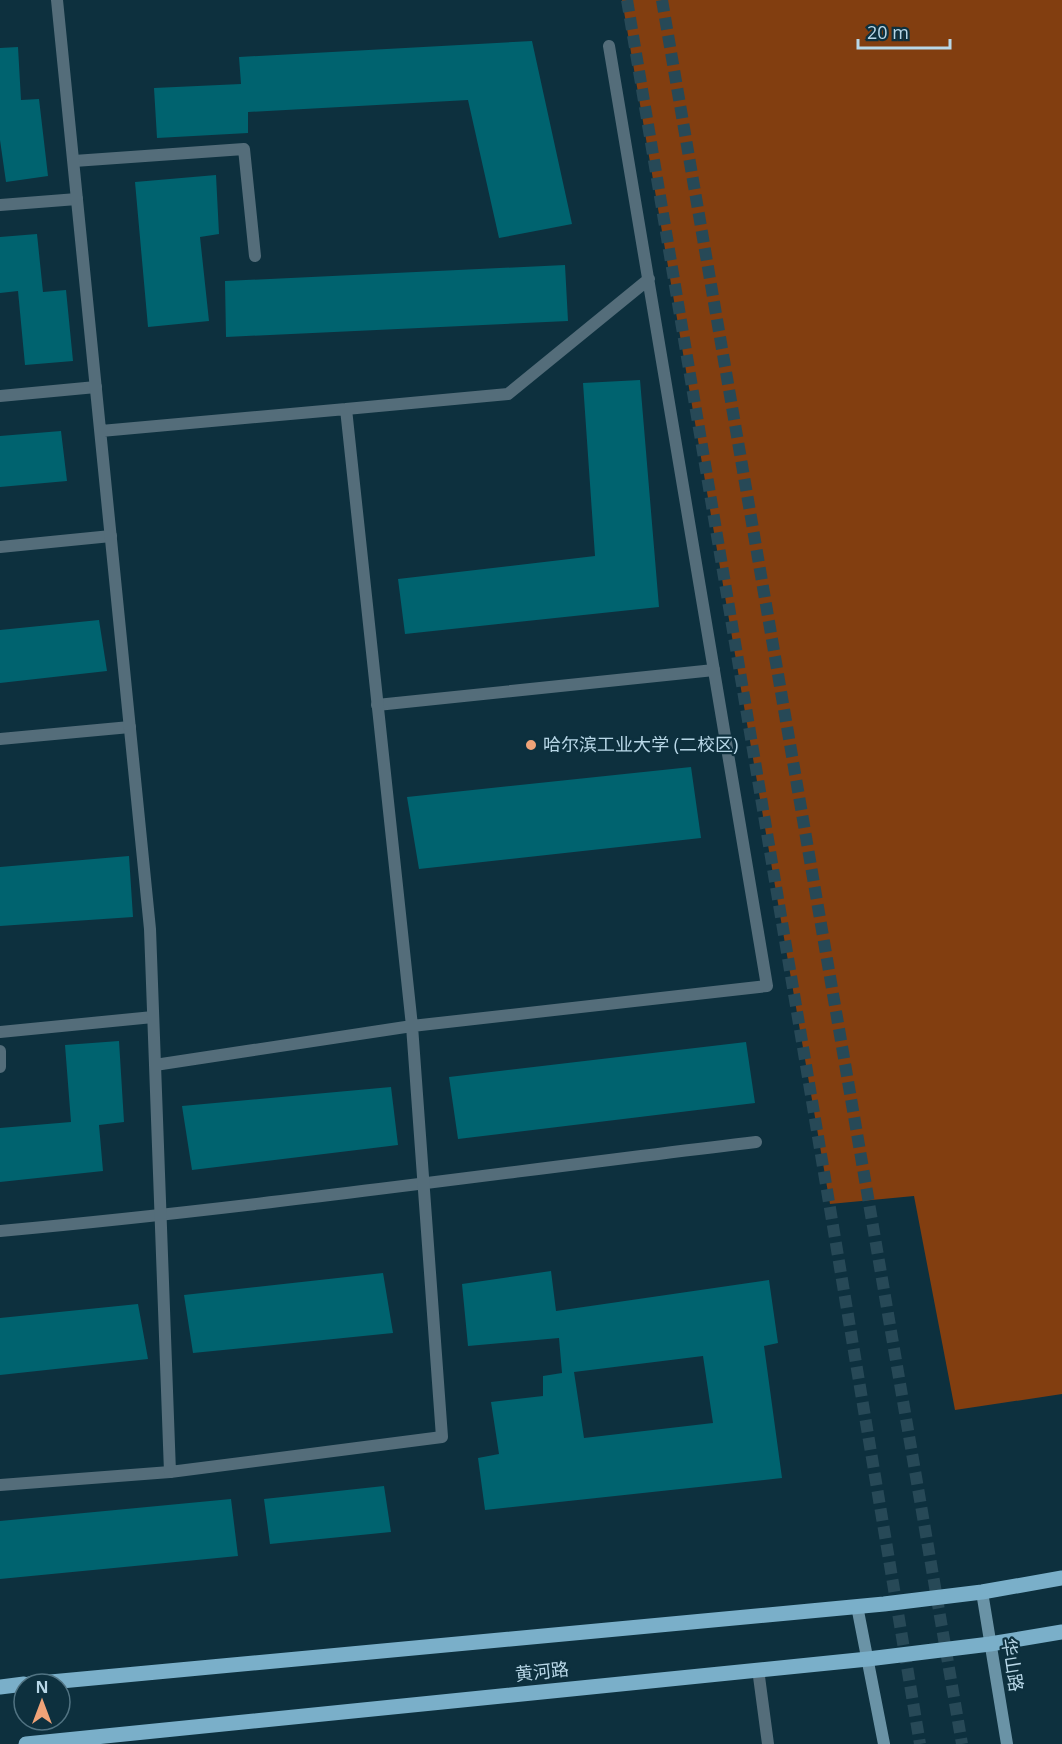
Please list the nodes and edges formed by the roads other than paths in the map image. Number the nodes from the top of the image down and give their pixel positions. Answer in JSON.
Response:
{"nodes":[{"id":1,"x":57,"y":0,"type":"edge"},
{"id":2,"x":609,"y":46,"type":"dead end"},
{"id":3,"x":74,"y":161,"type":"junction"},
{"id":4,"x":77,"y":199,"type":"junction"},
{"id":5,"x":0,"y":205,"type":"edge"},
{"id":6,"x":255,"y":256,"type":"dead end"},
{"id":7,"x":648,"y":279,"type":"junction"},
{"id":8,"x":96,"y":387,"type":"junction"},
{"id":9,"x":0,"y":396,"type":"edge"},
{"id":10,"x":346,"y":409,"type":"junction"},
{"id":11,"x":101,"y":431,"type":"junction"},
{"id":12,"x":111,"y":536,"type":"junction"},
{"id":13,"x":0,"y":547,"type":"edge"},
{"id":14,"x":714,"y":670,"type":"junction"},
{"id":15,"x":377,"y":705,"type":"junction"},
{"id":16,"x":130,"y":727,"type":"junction"},
{"id":17,"x":0,"y":739,"type":"edge"},
{"id":18,"x":153,"y":1017,"type":"junction"},
{"id":19,"x":412,"y":1026,"type":"junction"},
{"id":20,"x":0,"y":1032,"type":"edge"},
{"id":21,"x":0,"y":1051,"type":"edge"},
{"id":22,"x":155,"y":1065,"type":"junction"},
{"id":23,"x":0,"y":1067,"type":"edge"},
{"id":24,"x":756,"y":1142,"type":"dead end"},
{"id":25,"x":423,"y":1181,"type":"junction"},
{"id":26,"x":160,"y":1216,"type":"junction"},
{"id":27,"x":0,"y":1231,"type":"edge"},
{"id":28,"x":170,"y":1472,"type":"junction"},
{"id":29,"x":0,"y":1485,"type":"edge"},
{"id":30,"x":1062,"y":1578,"type":"edge"},
{"id":31,"x":982,"y":1592,"type":"junction"},
{"id":32,"x":857,"y":1606,"type":"junction"},
{"id":33,"x":1062,"y":1632,"type":"edge"},
{"id":34,"x":990,"y":1644,"type":"junction"},
{"id":35,"x":868,"y":1659,"type":"junction"},
{"id":36,"x":758,"y":1669,"type":"junction"},
{"id":37,"x":72,"y":1680,"type":"edge"},
{"id":38,"x":52,"y":1743,"type":"edge"},
{"id":39,"x":26,"y":1744,"type":"edge"},
{"id":40,"x":768,"y":1744,"type":"edge"},
{"id":41,"x":884,"y":1744,"type":"edge"},
{"id":42,"x":1007,"y":1744,"type":"edge"}],
"edges":[{"from":1,"to":3,"type":"street"},
{"from":2,"to":7,"type":"street"},
{"from":3,"to":4,"type":"street"},
{"from":3,"to":6,"type":"street"},
{"from":4,"to":5,"type":"street"},
{"from":4,"to":8,"type":"street"},
{"from":7,"to":10,"type":"street"},
{"from":7,"to":14,"type":"street"},
{"from":8,"to":9,"type":"street"},
{"from":8,"to":11,"type":"street"},
{"from":10,"to":11,"type":"street"},
{"from":10,"to":15,"type":"street"},
{"from":11,"to":12,"type":"street"},
{"from":12,"to":13,"type":"street"},
{"from":12,"to":16,"type":"street"},
{"from":14,"to":15,"type":"street"},
{"from":14,"to":19,"type":"street"},
{"from":15,"to":19,"type":"street"},
{"from":16,"to":17,"type":"street"},
{"from":16,"to":18,"type":"street"},
{"from":18,"to":20,"type":"street"},
{"from":18,"to":22,"type":"street"},
{"from":19,"to":22,"type":"street"},
{"from":19,"to":25,"type":"street"},
{"from":21,"to":23,"type":"street"},
{"from":22,"to":26,"type":"street"},
{"from":24,"to":25,"type":"street"},
{"from":25,"to":26,"type":"street"},
{"from":25,"to":28,"type":"street"},
{"from":26,"to":27,"type":"street"},
{"from":26,"to":28,"type":"street"},
{"from":28,"to":29,"type":"street"},
{"from":30,"to":31,"type":"main road","name":"黄河路"},
{"from":31,"to":32,"type":"main road","name":"黄河路"},
{"from":31,"to":34,"type":"main road","name":"华山路"},
{"from":32,"to":35,"type":"main road"},
{"from":32,"to":37,"type":"main road","name":"黄河路"},
{"from":33,"to":34,"type":"main road","name":"黄河路"},
{"from":34,"to":35,"type":"main road","name":"黄河路"},
{"from":34,"to":42,"type":"main road","name":"华山路"},
{"from":35,"to":36,"type":"main road","name":"黄河路"},
{"from":35,"to":41,"type":"main road"},
{"from":36,"to":38,"type":"main road","name":"黄河路"},
{"from":36,"to":40,"type":"street"},
{"from":38,"to":39,"type":"main road","name":"黄河路"}]}
